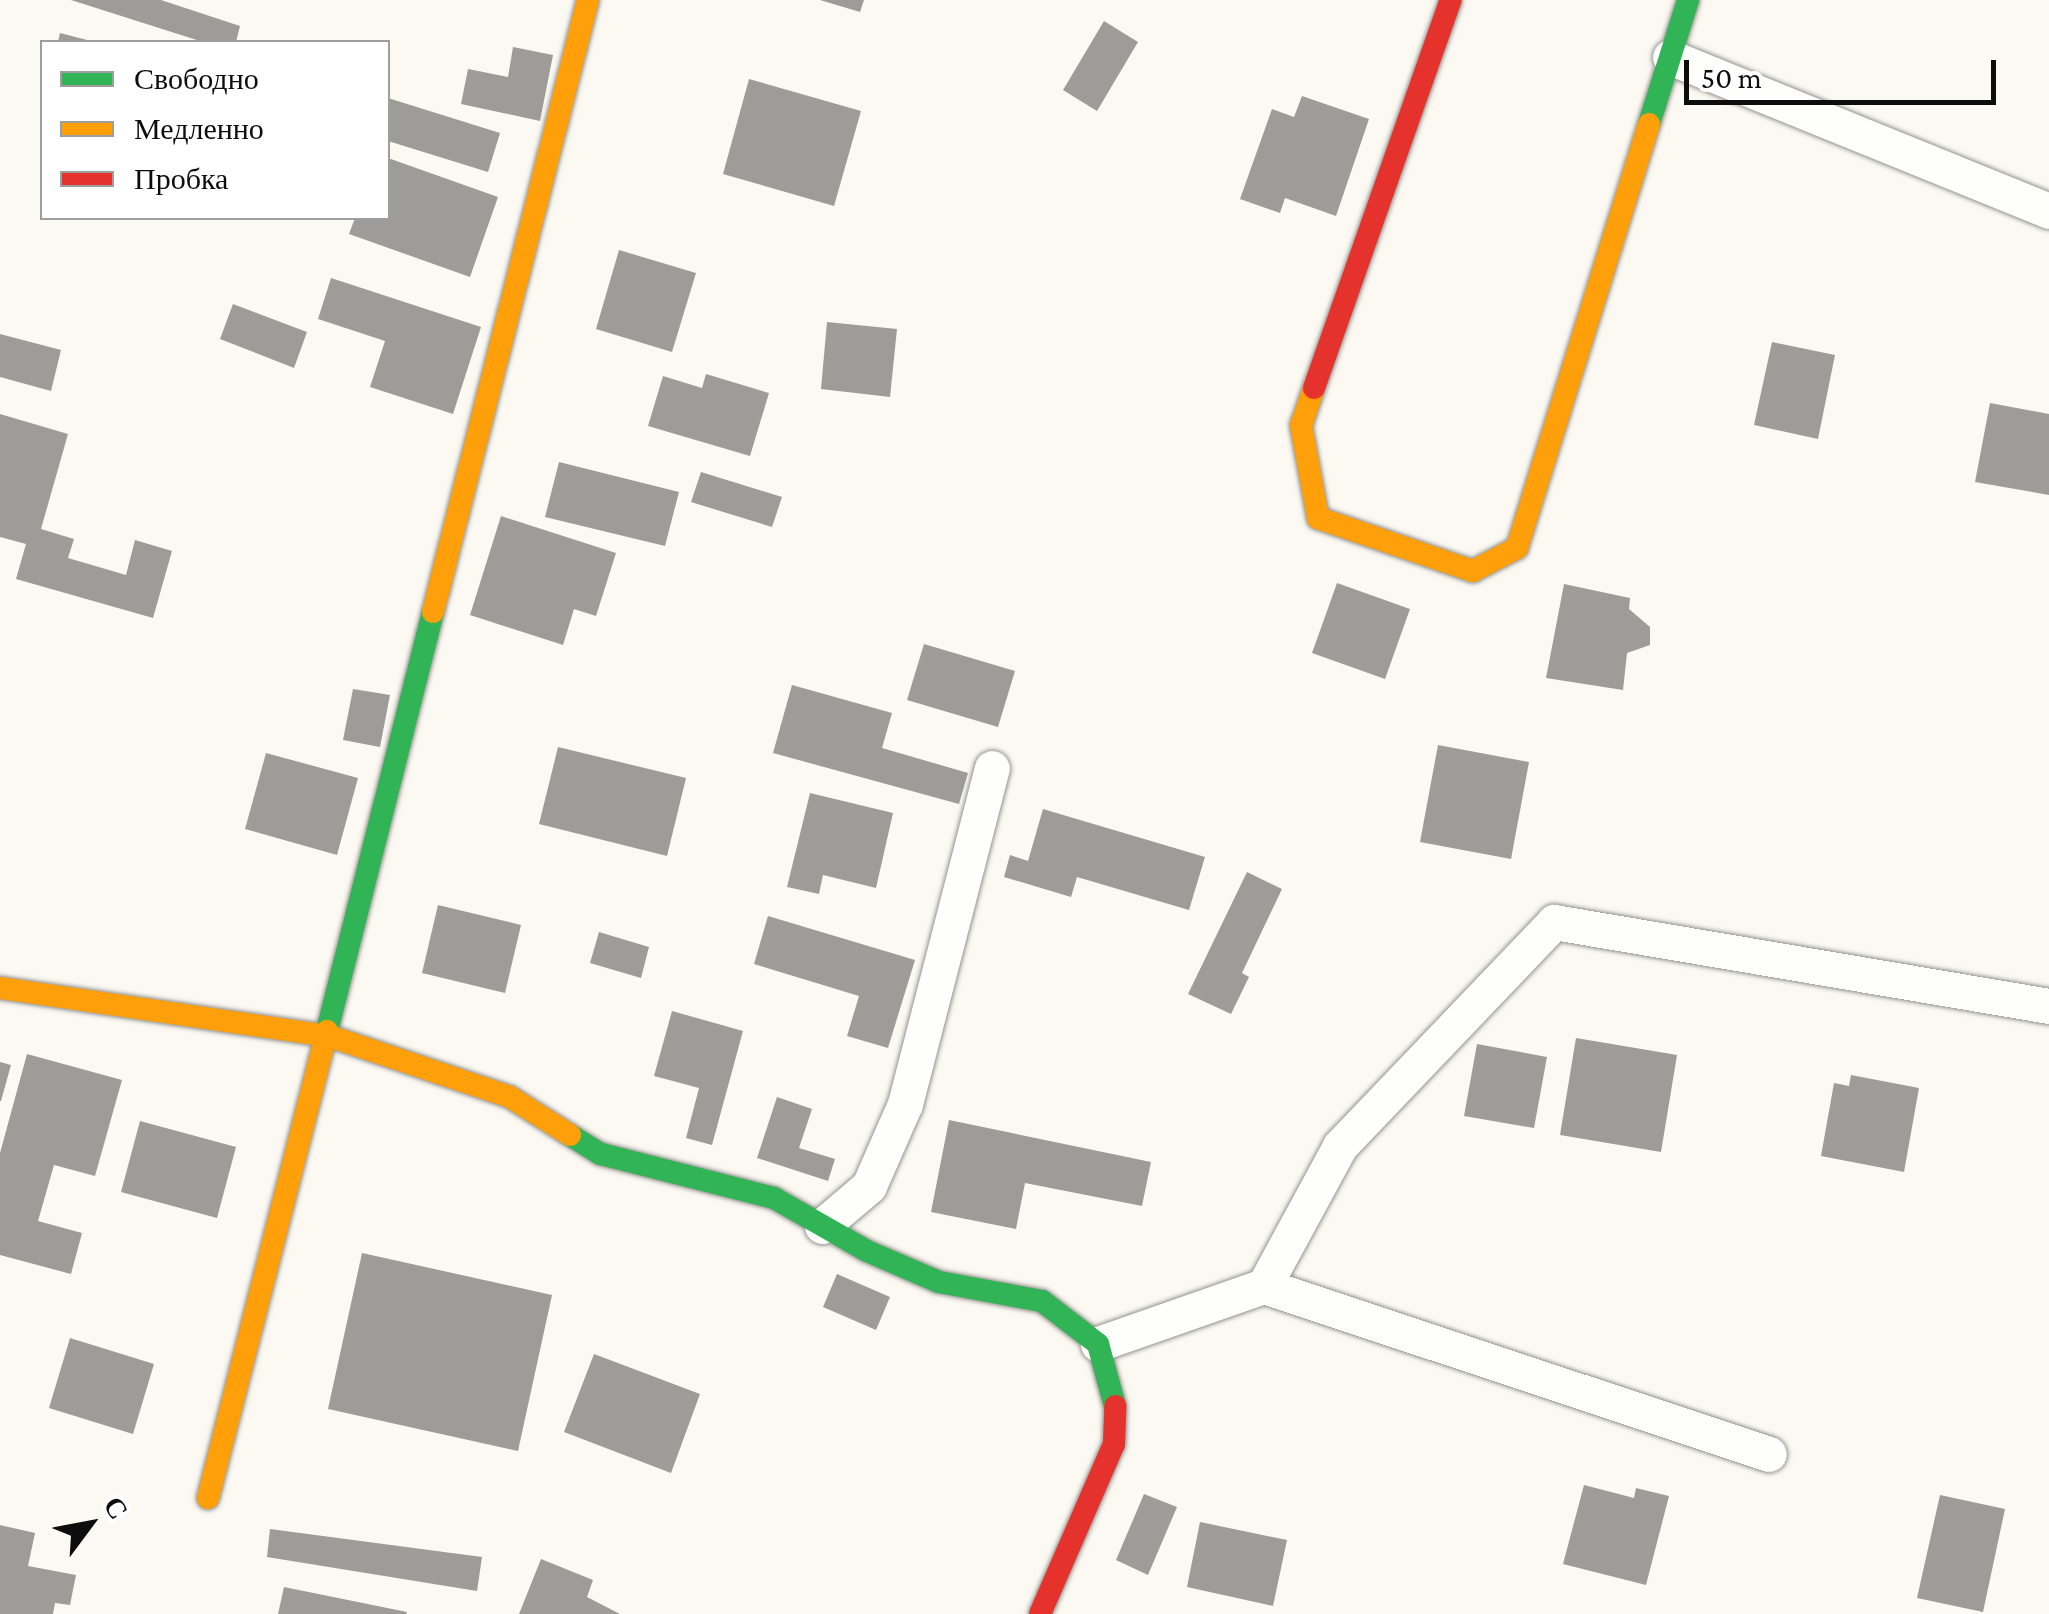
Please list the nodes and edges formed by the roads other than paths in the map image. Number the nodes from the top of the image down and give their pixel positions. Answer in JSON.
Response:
{"nodes":[{"id":1,"x":588,"y":0,"type":"edge"},
{"id":2,"x":1451,"y":0,"type":"edge"},
{"id":3,"x":1688,"y":0,"type":"edge"},
{"id":4,"x":1670,"y":56,"type":"junction"},
{"id":5,"x":2049,"y":211,"type":"edge"},
{"id":6,"x":992,"y":768,"type":"dead end"},
{"id":7,"x":0,"y":988,"type":"edge"},
{"id":8,"x":2049,"y":1006,"type":"edge"},
{"id":9,"x":329,"y":1036,"type":"junction"},
{"id":10,"x":822,"y":1226,"type":"junction"},
{"id":11,"x":1264,"y":1286,"type":"junction"},
{"id":12,"x":1098,"y":1344,"type":"junction"},
{"id":13,"x":1769,"y":1454,"type":"dead end"},
{"id":14,"x":208,"y":1498,"type":"dead end"},
{"id":15,"x":1040,"y":1614,"type":"edge"}],
"edges":[{"from":1,"to":9,"type":"street"},
{"from":2,"to":4,"type":"street"},
{"from":3,"to":4,"type":"street"},
{"from":4,"to":5,"type":"street"},
{"from":6,"to":10,"type":"street"},
{"from":7,"to":9,"type":"street"},
{"from":8,"to":11,"type":"street"},
{"from":9,"to":10,"type":"street"},
{"from":9,"to":14,"type":"street"},
{"from":10,"to":12,"type":"street"},
{"from":11,"to":12,"type":"street"},
{"from":11,"to":13,"type":"street"},
{"from":12,"to":15,"type":"street"}]}
